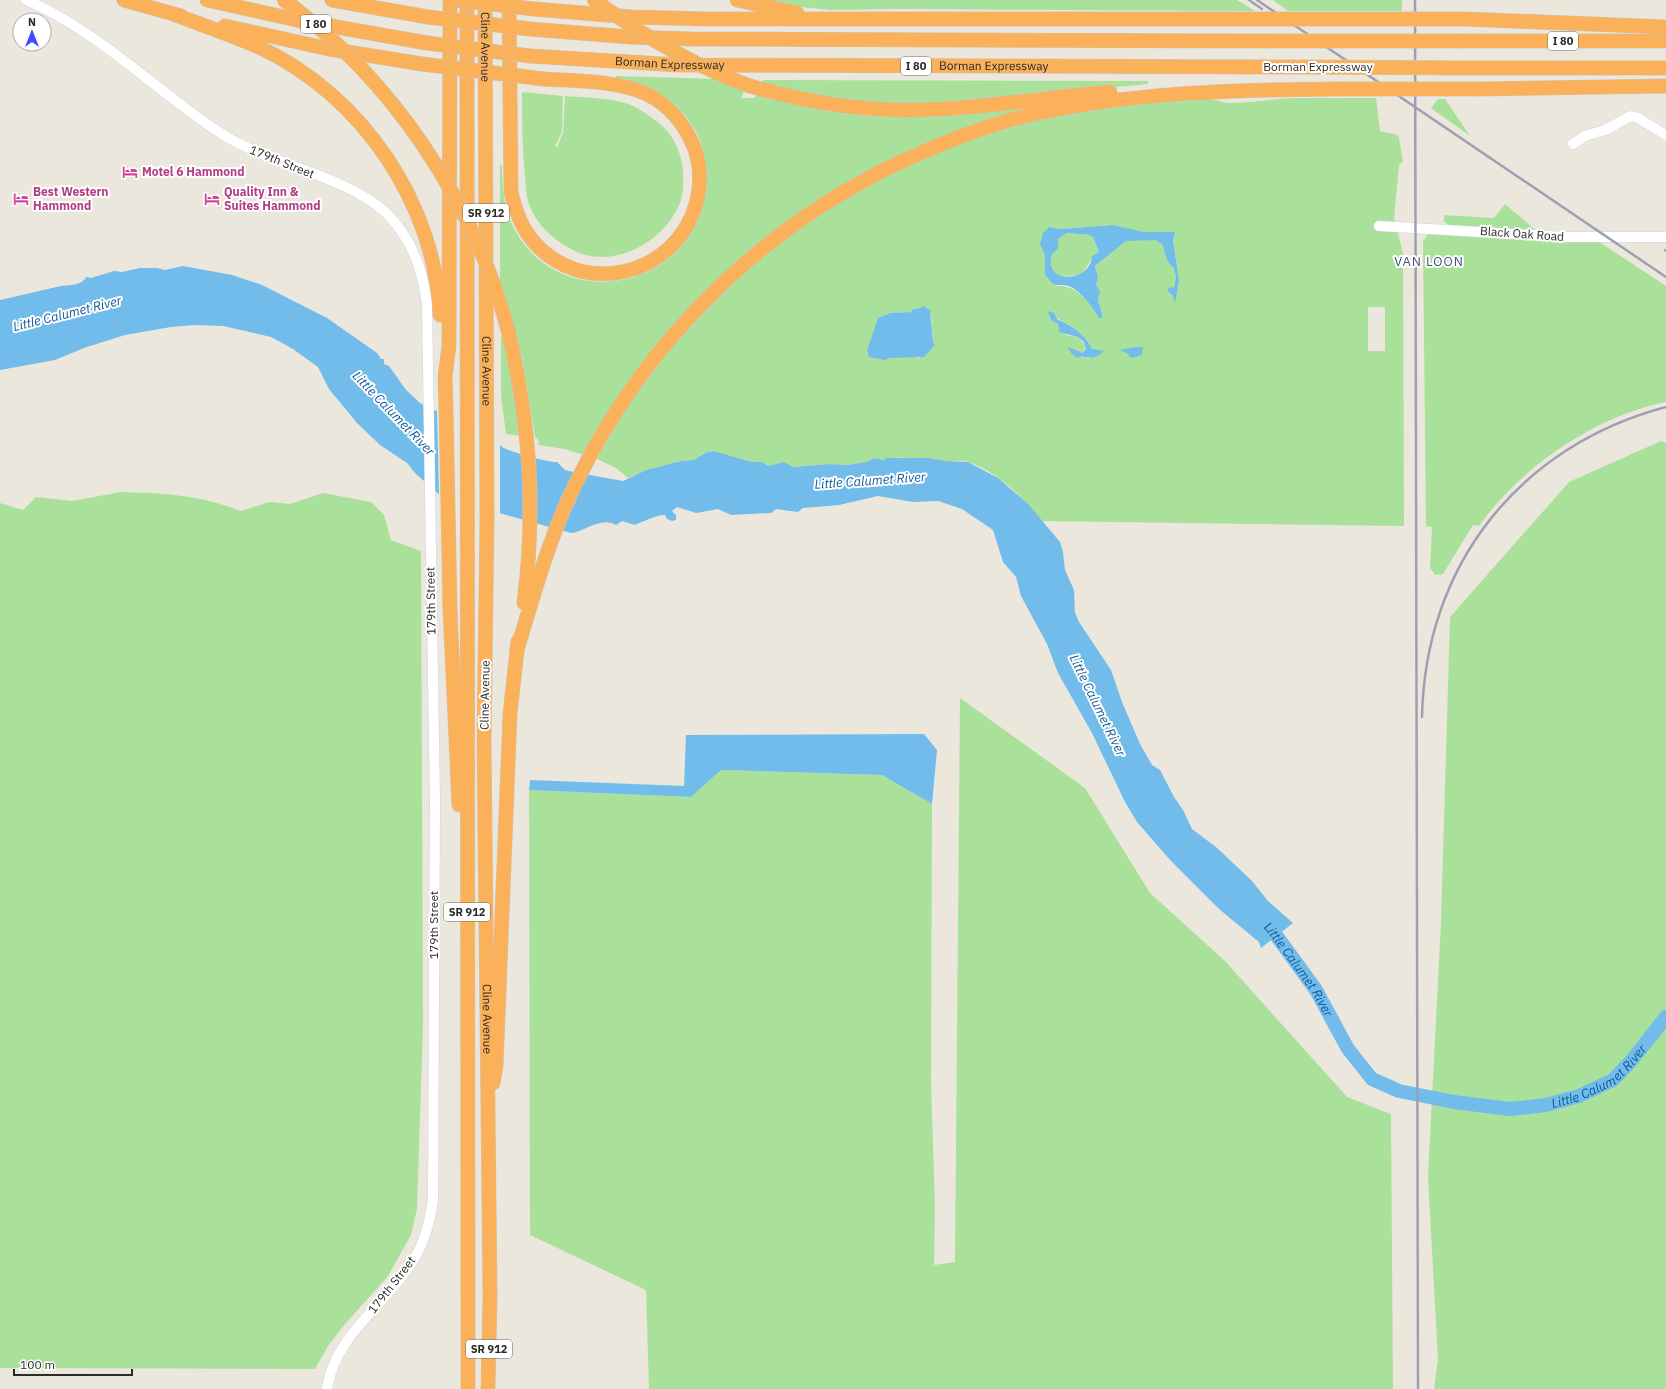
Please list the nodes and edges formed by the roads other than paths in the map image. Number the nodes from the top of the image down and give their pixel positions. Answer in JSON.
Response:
{"nodes":[{"id":1,"x":26,"y":0,"type":"edge"},
{"id":2,"x":124,"y":0,"type":"edge"},
{"id":3,"x":207,"y":0,"type":"edge"},
{"id":4,"x":284,"y":0,"type":"edge"},
{"id":5,"x":332,"y":0,"type":"edge"},
{"id":6,"x":450,"y":0,"type":"edge"},
{"id":7,"x":455,"y":0,"type":"edge"},
{"id":8,"x":467,"y":0,"type":"edge"},
{"id":9,"x":485,"y":0,"type":"edge"},
{"id":10,"x":509,"y":0,"type":"edge"},
{"id":11,"x":594,"y":0,"type":"edge"},
{"id":12,"x":737,"y":0,"type":"edge"},
{"id":13,"x":173,"y":14,"type":"junction"},
{"id":14,"x":867,"y":19,"type":"junction"},
{"id":15,"x":1666,"y":27,"type":"edge"},
{"id":16,"x":1666,"y":41,"type":"edge"},
{"id":17,"x":1666,"y":68,"type":"edge"},
{"id":18,"x":1666,"y":86,"type":"edge"},
{"id":19,"x":1212,"y":91,"type":"junction"},
{"id":20,"x":1666,"y":135,"type":"edge"},
{"id":21,"x":1572,"y":144,"type":"dead end"},
{"id":22,"x":1379,"y":226,"type":"dead end"},
{"id":23,"x":1666,"y":237,"type":"edge"},
{"id":24,"x":445,"y":377,"type":"junction"},
{"id":25,"x":517,"y":650,"type":"junction"},
{"id":26,"x":467,"y":890,"type":"junction"},
{"id":27,"x":487,"y":1113,"type":"junction"},
{"id":28,"x":328,"y":1389,"type":"edge"},
{"id":29,"x":468,"y":1389,"type":"edge"},
{"id":30,"x":488,"y":1389,"type":"edge"}],
"edges":[{"from":1,"to":28,"type":"street","name":"179th Street"},
{"from":2,"to":13,"type":"highway"},
{"from":3,"to":17,"type":"highway","name":"Borman Expressway","number":"I 80","bridge":true},
{"from":4,"to":25,"type":"highway","bridge":true},
{"from":5,"to":16,"type":"highway","number":"I 80","bridge":true},
{"from":6,"to":24,"type":"highway"},
{"from":7,"to":14,"type":"highway","bridge":true},
{"from":8,"to":26,"type":"highway","name":"Cline Avenue","number":"SR 912"},
{"from":9,"to":27,"type":"highway","name":"Cline Avenue","number":"SR 912"},
{"from":10,"to":13,"type":"highway","bridge":true},
{"from":11,"to":19,"type":"highway","bridge":true},
{"from":12,"to":14,"type":"highway"},
{"from":13,"to":24,"type":"highway"},
{"from":14,"to":15,"type":"highway","bridge":true},
{"from":18,"to":19,"type":"highway","bridge":true},
{"from":19,"to":25,"type":"highway"},
{"from":20,"to":21,"type":"street"},
{"from":22,"to":23,"type":"street","name":"Black Oak Road"},
{"from":24,"to":26,"type":"highway"},
{"from":25,"to":27,"type":"highway"},
{"from":26,"to":29,"type":"highway","name":"Cline Avenue","number":"SR 912"},
{"from":27,"to":30,"type":"highway","name":"Cline Avenue","number":"SR 912"}]}
